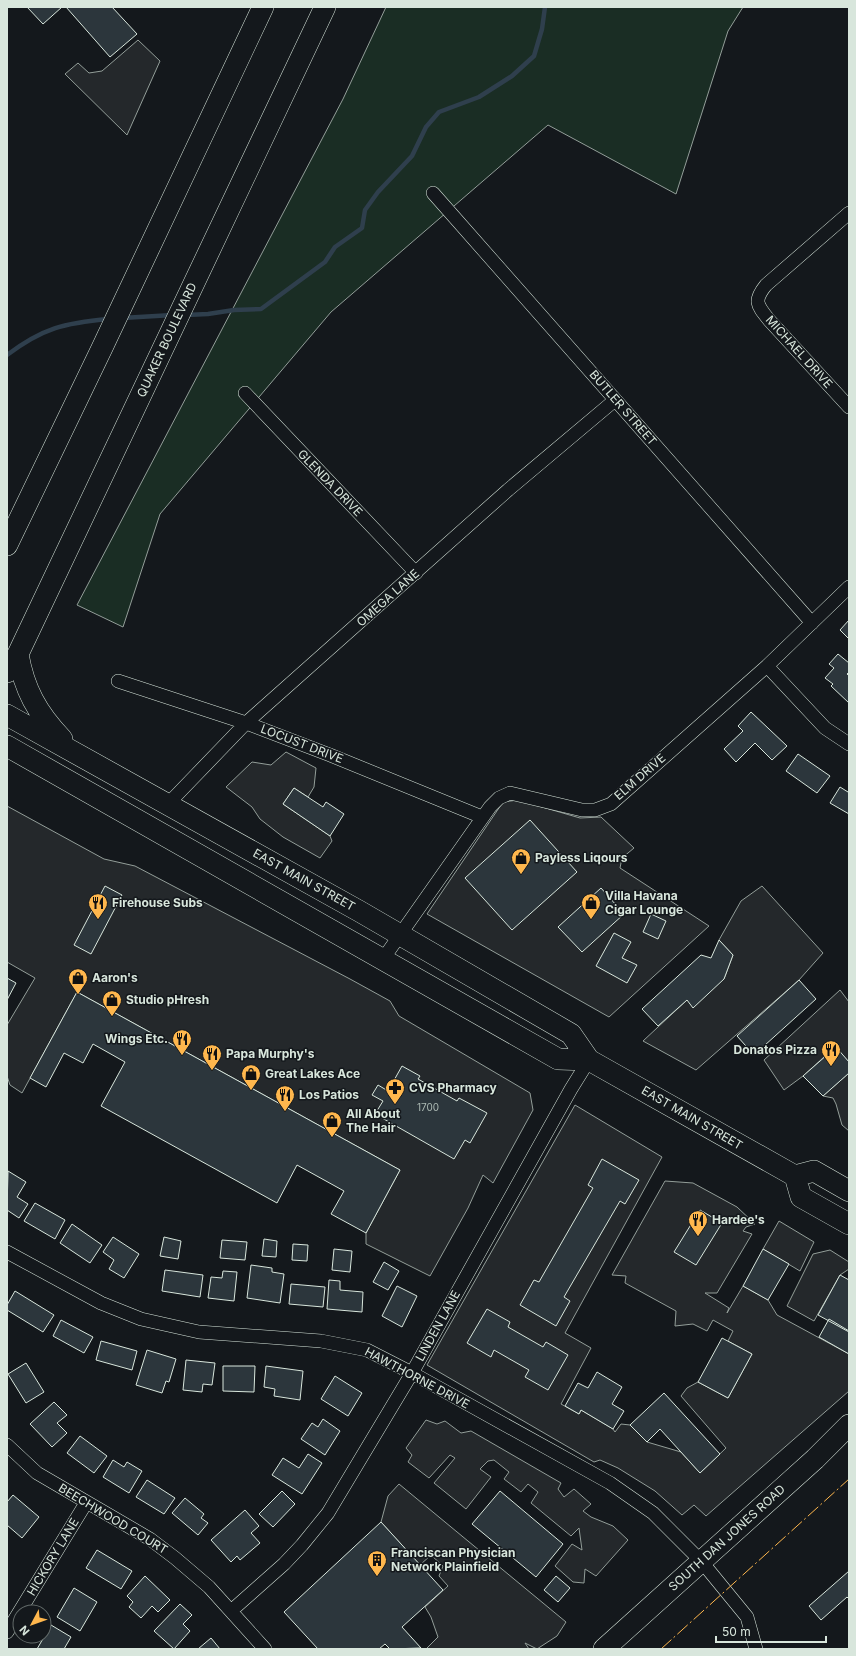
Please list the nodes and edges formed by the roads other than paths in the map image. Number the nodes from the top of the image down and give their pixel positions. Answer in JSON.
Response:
{"nodes":[{"id":1,"x":263,"y":7,"type":"edge"},
{"id":2,"x":325,"y":7,"type":"edge"},
{"id":3,"x":433,"y":193,"type":"dead end"},
{"id":4,"x":849,"y":213,"type":"edge"},
{"id":5,"x":245,"y":393,"type":"dead end"},
{"id":6,"x":615,"y":400,"type":"junction"},
{"id":7,"x":849,"y":407,"type":"edge"},
{"id":8,"x":7,"y":545,"type":"edge"},
{"id":9,"x":416,"y":573,"type":"junction"},
{"id":10,"x":849,"y":587,"type":"edge"},
{"id":11,"x":812,"y":623,"type":"junction"},
{"id":12,"x":18,"y":654,"type":"junction"},
{"id":13,"x":767,"y":666,"type":"junction"},
{"id":14,"x":7,"y":672,"type":"edge"},
{"id":15,"x":118,"y":681,"type":"dead end"},
{"id":16,"x":7,"y":715,"type":"edge"},
{"id":17,"x":246,"y":723,"type":"junction"},
{"id":18,"x":849,"y":744,"type":"edge"},
{"id":19,"x":7,"y":746,"type":"edge"},
{"id":20,"x":72,"y":750,"type":"junction"},
{"id":21,"x":168,"y":804,"type":"junction"},
{"id":22,"x":482,"y":817,"type":"junction"},
{"id":23,"x":400,"y":935,"type":"junction"},
{"id":24,"x":383,"y":959,"type":"junction"},
{"id":25,"x":590,"y":1060,"type":"junction"},
{"id":26,"x":795,"y":1176,"type":"junction"},
{"id":27,"x":849,"y":1191,"type":"edge"},
{"id":28,"x":849,"y":1224,"type":"edge"},
{"id":29,"x":7,"y":1252,"type":"edge"},
{"id":30,"x":412,"y":1373,"type":"junction"},
{"id":31,"x":849,"y":1425,"type":"edge"},
{"id":32,"x":7,"y":1445,"type":"edge"},
{"id":33,"x":86,"y":1503,"type":"junction"},
{"id":34,"x":702,"y":1562,"type":"junction"},
{"id":35,"x":231,"y":1611,"type":"junction"},
{"id":36,"x":7,"y":1632,"type":"edge"},
{"id":37,"x":265,"y":1649,"type":"edge"},
{"id":38,"x":604,"y":1649,"type":"edge"},
{"id":39,"x":756,"y":1649,"type":"edge"}],
"edges":[{"from":1,"to":8,"type":"main road"},
{"from":2,"to":12,"type":"main road","name":"QUAKER BOULEVARD"},
{"from":3,"to":6,"type":"street","name":"BUTLER STREET"},
{"from":4,"to":7,"type":"street","name":"MICHAEL DRIVE"},
{"from":5,"to":9,"type":"street","name":"GLENDA DRIVE"},
{"from":6,"to":9,"type":"street","name":"OMEGA LANE"},
{"from":6,"to":11,"type":"street","name":"BUTLER STREET"},
{"from":9,"to":17,"type":"street","name":"OMEGA LANE"},
{"from":10,"to":11,"type":"street","name":"ELM DRIVE"},
{"from":11,"to":13,"type":"street","name":"ELM DRIVE"},
{"from":12,"to":14,"type":"main road","name":"QUAKER BOULEVARD"},
{"from":12,"to":20,"type":"main road"},
{"from":13,"to":18,"type":"street"},
{"from":13,"to":22,"type":"street","name":"ELM DRIVE"},
{"from":15,"to":17,"type":"street","name":"LOCUST DRIVE"},
{"from":16,"to":20,"type":"main road","name":"EAST MAIN STREET"},
{"from":17,"to":21,"type":"street","name":"OMEGA LANE"},
{"from":17,"to":22,"type":"street","name":"LOCUST DRIVE"},
{"from":19,"to":24,"type":"main road","name":"EAST MAIN STREET"},
{"from":20,"to":21,"type":"main road","name":"EAST MAIN STREET"},
{"from":21,"to":23,"type":"main road","name":"EAST MAIN STREET"},
{"from":22,"to":23,"type":"street","name":"ELM DRIVE"},
{"from":23,"to":24,"type":"street","name":"ELM DRIVE"},
{"from":23,"to":25,"type":"main road","name":"EAST MAIN STREET"},
{"from":24,"to":25,"type":"main road","name":"EAST MAIN STREET"},
{"from":25,"to":26,"type":"main road","name":"EAST MAIN STREET"},
{"from":25,"to":30,"type":"street","name":"LINDEN LANE"},
{"from":26,"to":27,"type":"main road"},
{"from":26,"to":28,"type":"main road"},
{"from":29,"to":30,"type":"street","name":"HAWTHORNE DRIVE"},
{"from":30,"to":34,"type":"street","name":"HAWTHORNE DRIVE"},
{"from":30,"to":35,"type":"street","name":"LINDEN LANE"},
{"from":31,"to":34,"type":"main road","name":"SOUTH DAN JONES ROAD"},
{"from":32,"to":33,"type":"street","name":"BEECHWOOD COURT"},
{"from":33,"to":35,"type":"street","name":"BEECHWOOD COURT"},
{"from":33,"to":36,"type":"street","name":"HICKORY LANE"},
{"from":34,"to":38,"type":"main road","name":"SOUTH DAN JONES ROAD"},
{"from":34,"to":39,"type":"street","name":"HAWTHORNE DRIVE"},
{"from":35,"to":37,"type":"street","name":"BEECHWOOD COURT"}]}
